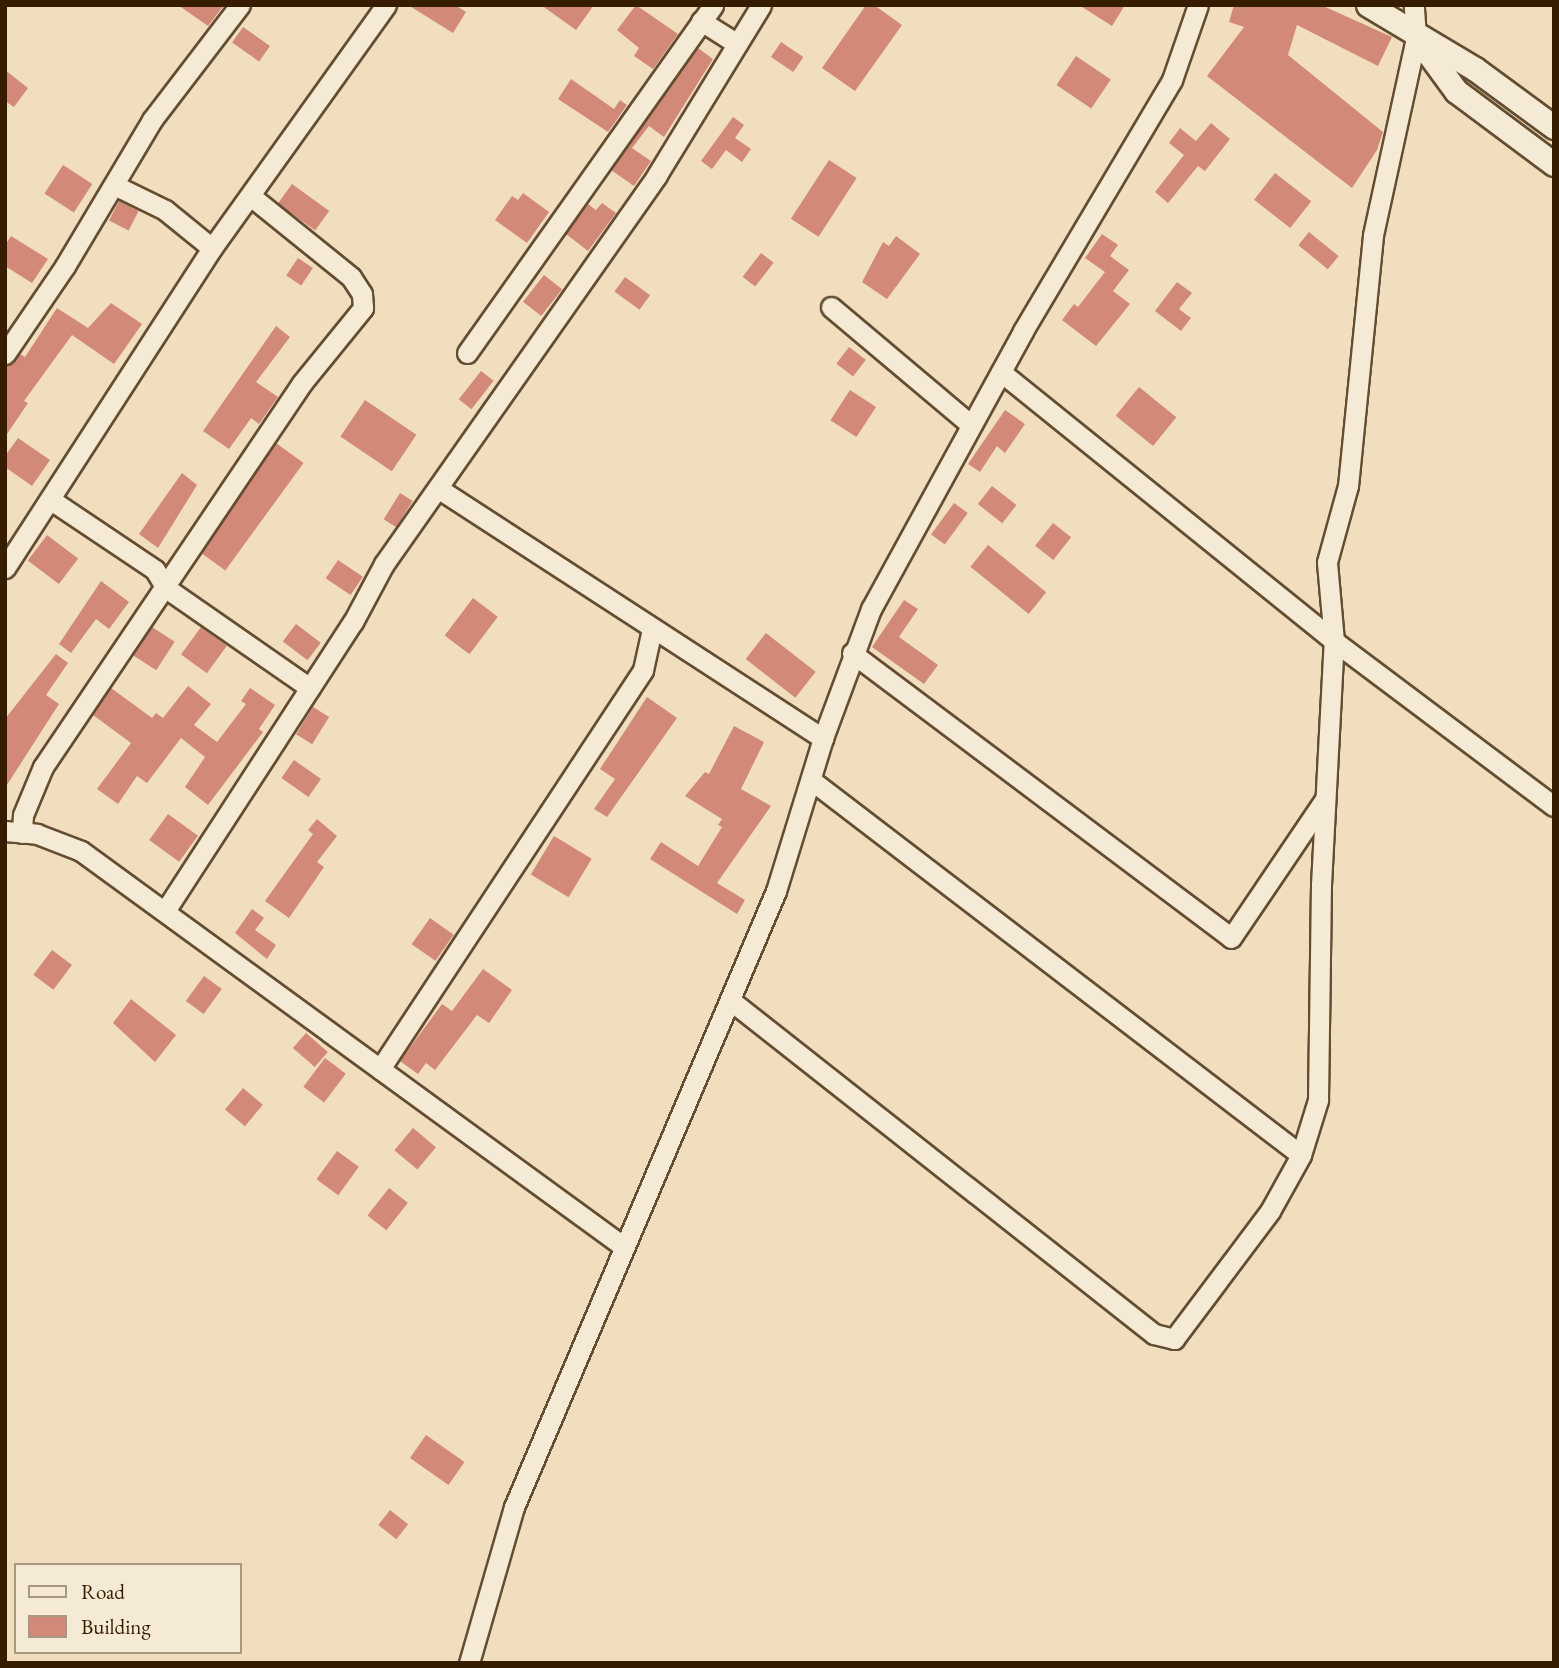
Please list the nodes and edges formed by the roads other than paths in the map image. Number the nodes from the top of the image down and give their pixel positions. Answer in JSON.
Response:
{"nodes":[{"id":1,"x":240,"y":5,"type":"edge"},
{"id":2,"x":386,"y":5,"type":"edge"},
{"id":3,"x":713,"y":5,"type":"edge"},
{"id":4,"x":761,"y":5,"type":"edge"},
{"id":5,"x":1198,"y":5,"type":"edge"},
{"id":6,"x":1368,"y":5,"type":"edge"},
{"id":7,"x":1414,"y":5,"type":"edge"},
{"id":8,"x":701,"y":21,"type":"junction"},
{"id":9,"x":1416,"y":37,"type":"junction"},
{"id":10,"x":736,"y":43,"type":"junction"},
{"id":11,"x":1554,"y":127,"type":"edge"},
{"id":12,"x":1554,"y":164,"type":"edge"},
{"id":13,"x":114,"y":185,"type":"junction"},
{"id":14,"x":252,"y":197,"type":"junction"},
{"id":15,"x":212,"y":248,"type":"junction"},
{"id":16,"x":831,"y":307,"type":"dead end"},
{"id":17,"x":5,"y":354,"type":"edge"},
{"id":18,"x":467,"y":354,"type":"dead end"},
{"id":19,"x":1001,"y":372,"type":"junction"},
{"id":20,"x":971,"y":425,"type":"junction"},
{"id":21,"x":439,"y":489,"type":"junction"},
{"id":22,"x":51,"y":500,"type":"junction"},
{"id":23,"x":5,"y":568,"type":"edge"},
{"id":24,"x":166,"y":588,"type":"junction"},
{"id":25,"x":652,"y":629,"type":"junction"},
{"id":26,"x":1334,"y":641,"type":"junction"},
{"id":27,"x":852,"y":653,"type":"junction"},
{"id":28,"x":310,"y":688,"type":"junction"},
{"id":29,"x":823,"y":738,"type":"junction"},
{"id":30,"x":811,"y":780,"type":"junction"},
{"id":31,"x":1326,"y":798,"type":"junction"},
{"id":32,"x":1554,"y":806,"type":"edge"},
{"id":33,"x":14,"y":832,"type":"edge"},
{"id":34,"x":165,"y":911,"type":"junction"},
{"id":35,"x":730,"y":1000,"type":"junction"},
{"id":36,"x":380,"y":1069,"type":"junction"},
{"id":37,"x":1301,"y":1155,"type":"junction"},
{"id":38,"x":624,"y":1247,"type":"junction"},
{"id":39,"x":469,"y":1663,"type":"edge"}],
"edges":[{"from":1,"to":13,"type":"street"},
{"from":2,"to":14,"type":"street"},
{"from":3,"to":8,"type":"street"},
{"from":4,"to":10,"type":"street"},
{"from":5,"to":19,"type":"street"},
{"from":6,"to":9,"type":"street"},
{"from":7,"to":9,"type":"street"},
{"from":8,"to":10,"type":"street"},
{"from":8,"to":18,"type":"street"},
{"from":9,"to":11,"type":"street"},
{"from":9,"to":12,"type":"street"},
{"from":9,"to":26,"type":"street"},
{"from":10,"to":21,"type":"street"},
{"from":13,"to":15,"type":"street"},
{"from":13,"to":17,"type":"street"},
{"from":14,"to":15,"type":"street"},
{"from":14,"to":24,"type":"street"},
{"from":15,"to":22,"type":"street"},
{"from":16,"to":20,"type":"street"},
{"from":19,"to":20,"type":"street"},
{"from":19,"to":26,"type":"street"},
{"from":20,"to":27,"type":"street"},
{"from":21,"to":25,"type":"street"},
{"from":21,"to":28,"type":"street"},
{"from":22,"to":23,"type":"street"},
{"from":22,"to":24,"type":"street"},
{"from":24,"to":28,"type":"street"},
{"from":24,"to":33,"type":"street"},
{"from":25,"to":29,"type":"street"},
{"from":25,"to":36,"type":"street"},
{"from":26,"to":31,"type":"street"},
{"from":26,"to":32,"type":"street"},
{"from":27,"to":29,"type":"street"},
{"from":27,"to":31,"type":"street"},
{"from":28,"to":34,"type":"street"},
{"from":29,"to":30,"type":"street"},
{"from":30,"to":35,"type":"street"},
{"from":30,"to":37,"type":"street"},
{"from":31,"to":37,"type":"street"},
{"from":33,"to":34,"type":"street"},
{"from":34,"to":36,"type":"street"},
{"from":35,"to":37,"type":"street"},
{"from":35,"to":38,"type":"street"},
{"from":36,"to":38,"type":"street"},
{"from":38,"to":39,"type":"street"}]}
